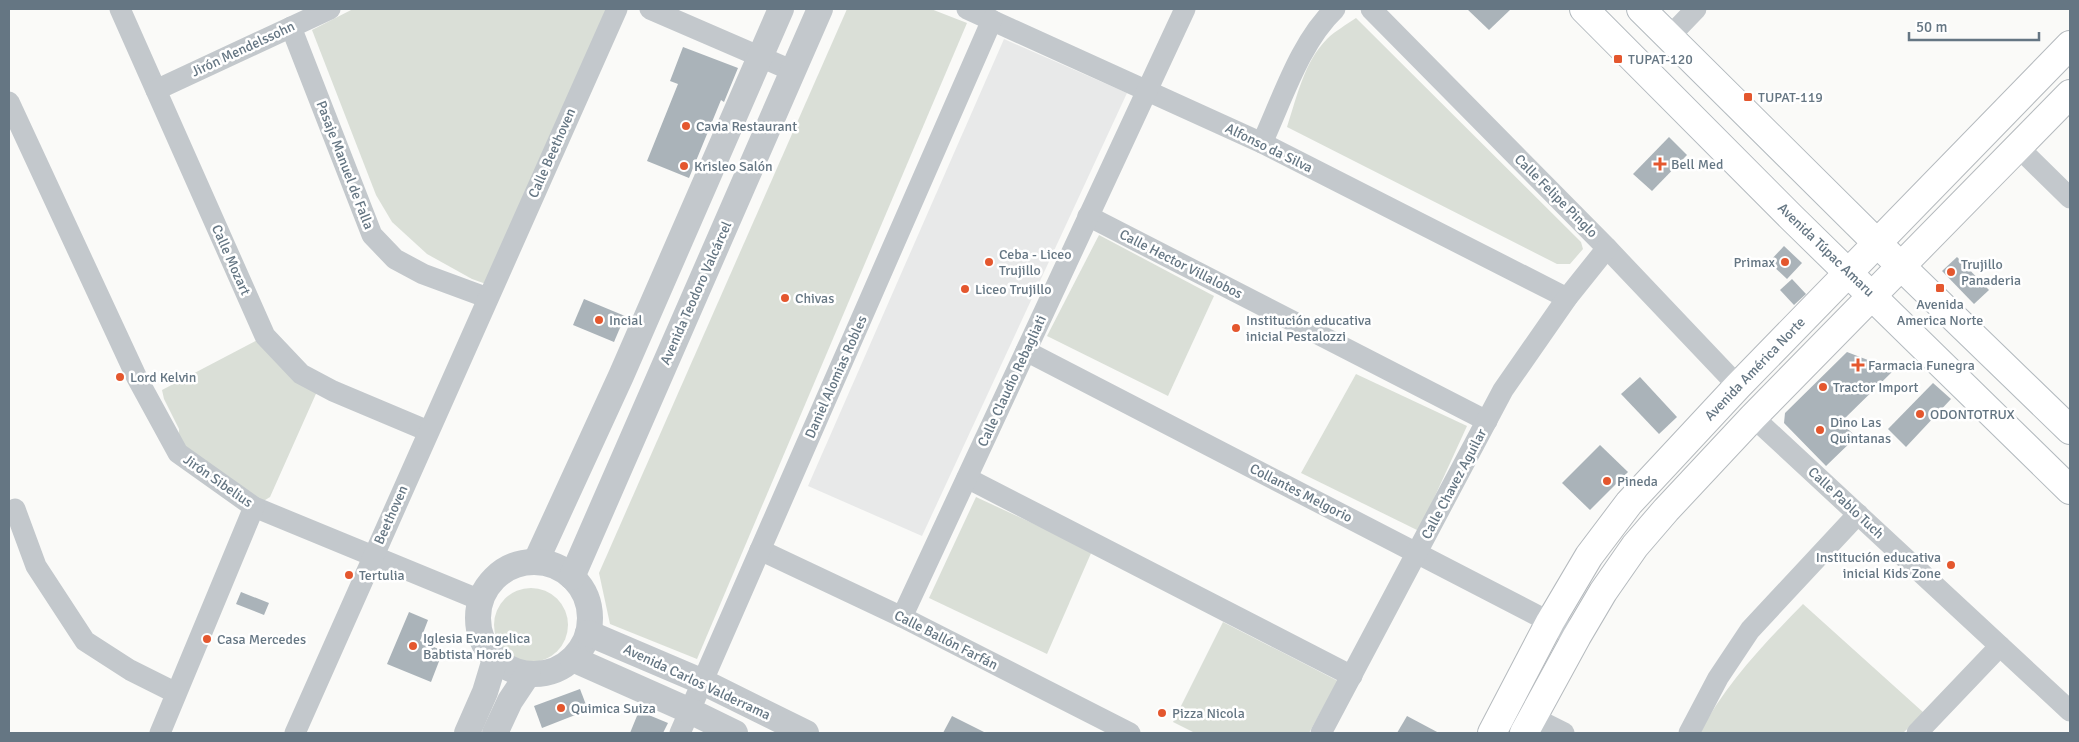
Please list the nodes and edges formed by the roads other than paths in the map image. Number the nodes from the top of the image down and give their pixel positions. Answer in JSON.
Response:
{"nodes":[{"id":1,"x":120,"y":9,"type":"edge"},
{"id":2,"x":330,"y":9,"type":"edge"},
{"id":3,"x":617,"y":9,"type":"edge"},
{"id":4,"x":650,"y":9,"type":"edge"},
{"id":5,"x":781,"y":9,"type":"edge"},
{"id":6,"x":820,"y":9,"type":"edge"},
{"id":7,"x":967,"y":9,"type":"edge"},
{"id":8,"x":1185,"y":9,"type":"edge"},
{"id":9,"x":1335,"y":9,"type":"edge"},
{"id":10,"x":1371,"y":9,"type":"edge"},
{"id":11,"x":1584,"y":9,"type":"edge"},
{"id":12,"x":1640,"y":9,"type":"edge"},
{"id":13,"x":1696,"y":9,"type":"edge"},
{"id":14,"x":992,"y":20,"type":"junction"},
{"id":15,"x":291,"y":27,"type":"junction"},
{"id":16,"x":1669,"y":37,"type":"junction"},
{"id":17,"x":2070,"y":45,"type":"edge"},
{"id":18,"x":760,"y":57,"type":"junction"},
{"id":19,"x":793,"y":71,"type":"junction"},
{"id":20,"x":156,"y":90,"type":"junction"},
{"id":21,"x":1147,"y":91,"type":"junction"},
{"id":22,"x":2070,"y":94,"type":"edge"},
{"id":23,"x":9,"y":102,"type":"edge"},
{"id":24,"x":1262,"y":143,"type":"junction"},
{"id":25,"x":2018,"y":148,"type":"junction"},
{"id":26,"x":2070,"y":198,"type":"edge"},
{"id":27,"x":1843,"y":209,"type":"junction"},
{"id":28,"x":1088,"y":216,"type":"junction"},
{"id":29,"x":1812,"y":236,"type":"junction"},
{"id":30,"x":1877,"y":243,"type":"junction"},
{"id":31,"x":1607,"y":248,"type":"junction"},
{"id":32,"x":1902,"y":266,"type":"junction"},
{"id":33,"x":1849,"y":273,"type":"junction"},
{"id":34,"x":1873,"y":296,"type":"junction"},
{"id":35,"x":488,"y":298,"type":"junction"},
{"id":36,"x":1567,"y":298,"type":"junction"},
{"id":37,"x":1800,"y":323,"type":"junction"},
{"id":38,"x":1825,"y":344,"type":"junction"},
{"id":39,"x":1026,"y":351,"type":"junction"},
{"id":40,"x":621,"y":376,"type":"junction"},
{"id":41,"x":1738,"y":386,"type":"junction"},
{"id":42,"x":654,"y":388,"type":"junction"},
{"id":43,"x":1753,"y":417,"type":"junction"},
{"id":44,"x":1487,"y":421,"type":"junction"},
{"id":45,"x":428,"y":430,"type":"junction"},
{"id":46,"x":2070,"y":430,"type":"edge"},
{"id":47,"x":967,"y":478,"type":"junction"},
{"id":48,"x":2070,"y":490,"type":"edge"},
{"id":49,"x":254,"y":507,"type":"junction"},
{"id":50,"x":15,"y":509,"type":"dead end"},
{"id":51,"x":1858,"y":514,"type":"junction"},
{"id":52,"x":760,"y":550,"type":"junction"},
{"id":53,"x":1418,"y":553,"type":"junction"},
{"id":54,"x":373,"y":556,"type":"junction"},
{"id":55,"x":536,"y":561,"type":"junction"},
{"id":56,"x":572,"y":577,"type":"junction"},
{"id":57,"x":480,"y":600,"type":"junction"},
{"id":58,"x":902,"y":617,"type":"junction"},
{"id":59,"x":1550,"y":622,"type":"junction"},
{"id":60,"x":588,"y":633,"type":"junction"},
{"id":61,"x":1577,"y":636,"type":"junction"},
{"id":62,"x":2000,"y":646,"type":"junction"},
{"id":63,"x":495,"y":659,"type":"junction"},
{"id":64,"x":573,"y":659,"type":"junction"},
{"id":65,"x":528,"y":674,"type":"junction"},
{"id":66,"x":1352,"y":676,"type":"junction"},
{"id":67,"x":702,"y":682,"type":"junction"},
{"id":68,"x":176,"y":693,"type":"junction"},
{"id":69,"x":2070,"y":711,"type":"edge"},
{"id":70,"x":685,"y":722,"type":"edge"},
{"id":71,"x":1528,"y":725,"type":"edge"},
{"id":72,"x":160,"y":733,"type":"edge"},
{"id":73,"x":295,"y":733,"type":"edge"},
{"id":74,"x":467,"y":733,"type":"edge"},
{"id":75,"x":495,"y":733,"type":"edge"},
{"id":76,"x":735,"y":733,"type":"edge"},
{"id":77,"x":806,"y":733,"type":"edge"},
{"id":78,"x":1130,"y":733,"type":"edge"},
{"id":79,"x":1320,"y":733,"type":"edge"},
{"id":80,"x":1492,"y":733,"type":"edge"},
{"id":81,"x":1564,"y":733,"type":"edge"},
{"id":82,"x":1689,"y":733,"type":"edge"},
{"id":83,"x":1918,"y":733,"type":"edge"}],
"edges":[{"from":1,"to":20,"type":"street","name":"Calle Mozart"},
{"from":2,"to":15,"type":"street","name":"Jirón Mendelssohn"},
{"from":3,"to":35,"type":"street","name":"Calle Beethoven"},
{"from":4,"to":18,"type":"street"},
{"from":5,"to":18,"type":"street"},
{"from":6,"to":19,"type":"street","name":"Avenida Teodoro Valcárcel"},
{"from":7,"to":14,"type":"street","name":"Alfonso da Silva"},
{"from":8,"to":21,"type":"street","name":"Calle Claudio Rebagliati"},
{"from":9,"to":24,"type":"street"},
{"from":10,"to":31,"type":"street","name":"Calle Felipe Pinglo"},
{"from":11,"to":29,"type":"main road","name":"Avenida Túpac Amaru"},
{"from":12,"to":16,"type":"main road"},
{"from":13,"to":16,"type":"street"},
{"from":14,"to":21,"type":"street","name":"Alfonso da Silva"},
{"from":14,"to":52,"type":"street","name":"Daniel Alomias Robles"},
{"from":15,"to":20,"type":"street","name":"Jirón Mendelssohn"},
{"from":15,"to":35,"type":"street","name":"Pasaje Manuel de Falla"},
{"from":16,"to":27,"type":"main road"},
{"from":17,"to":30,"type":"main road","name":"Avenida América Norte"},
{"from":18,"to":19,"type":"street"},
{"from":18,"to":40,"type":"street"},
{"from":19,"to":42,"type":"street","name":"Avenida Teodoro Valcárcel"},
{"from":20,"to":45,"type":"street","name":"Calle Mozart"},
{"from":21,"to":24,"type":"street","name":"Alfonso da Silva"},
{"from":21,"to":28,"type":"street","name":"Calle Claudio Rebagliati"},
{"from":22,"to":25,"type":"main road"},
{"from":23,"to":49,"type":"street","name":"Jirón Sibelius"},
{"from":24,"to":36,"type":"street","name":"Alfonso da Silva"},
{"from":25,"to":26,"type":"street"},
{"from":25,"to":32,"type":"main road"},
{"from":27,"to":29,"type":"main road"},
{"from":27,"to":30,"type":"main road"},
{"from":28,"to":39,"type":"street","name":"Calle Claudio Rebagliati"},
{"from":28,"to":44,"type":"street","name":"Calle Hector Villalobos"},
{"from":29,"to":33,"type":"main road","name":"Avenida Túpac Amaru"},
{"from":30,"to":32,"type":"main road"},
{"from":30,"to":33,"type":"main road","name":"Avenida América Norte"},
{"from":31,"to":36,"type":"street","name":"Calle Chavez Aguilar"},
{"from":31,"to":41,"type":"street","name":"Calle Felipe Pinglo"},
{"from":32,"to":34,"type":"main road"},
{"from":32,"to":46,"type":"main road"},
{"from":33,"to":34,"type":"main road","name":"Avenida Túpac Amaru"},
{"from":33,"to":37,"type":"main road","name":"Avenida América Norte"},
{"from":34,"to":38,"type":"main road"},
{"from":34,"to":48,"type":"main road","name":"Avenida Túpac Amaru"},
{"from":35,"to":45,"type":"street","name":"Beethoven"},
{"from":36,"to":44,"type":"street","name":"Calle Chavez Aguilar"},
{"from":37,"to":38,"type":"main road"},
{"from":37,"to":41,"type":"main road","name":"Avenida América Norte"},
{"from":38,"to":43,"type":"main road"},
{"from":39,"to":47,"type":"street","name":"Calle Claudio Rebagliati"},
{"from":39,"to":53,"type":"street","name":"Collantes Melgorio"},
{"from":40,"to":42,"type":"street"},
{"from":40,"to":55,"type":"street"},
{"from":41,"to":59,"type":"main road","name":"Avenida América Norte"},
{"from":42,"to":56,"type":"street","name":"Avenida Teodoro Valcárcel"},
{"from":43,"to":51,"type":"street","name":"Calle Pablo Tuch"},
{"from":43,"to":61,"type":"main road"},
{"from":44,"to":53,"type":"street","name":"Calle Chavez Aguilar"},
{"from":45,"to":54,"type":"street","name":"Beethoven"},
{"from":47,"to":58,"type":"street","name":"Calle Claudio Rebagliati"},
{"from":47,"to":66,"type":"street"},
{"from":49,"to":54,"type":"street","name":"Jirón Sibelius"},
{"from":49,"to":68,"type":"street"},
{"from":50,"to":68,"type":"street"},
{"from":51,"to":62,"type":"street","name":"Calle Pablo Tuch"},
{"from":51,"to":82,"type":"street"},
{"from":52,"to":58,"type":"street","name":"Calle Ballón Farfán"},
{"from":52,"to":67,"type":"street","name":"Daniel Alomias Robles"},
{"from":53,"to":59,"type":"street","name":"Collantes Melgorio"},
{"from":53,"to":66,"type":"street","name":"Calle Chavez Aguilar"},
{"from":54,"to":57,"type":"street","name":"Jirón Sibelius"},
{"from":54,"to":73,"type":"street","name":"Beethoven"},
{"from":55,"to":56,"type":"street"},
{"from":55,"to":57,"type":"street"},
{"from":56,"to":60,"type":"street"},
{"from":57,"to":63,"type":"street"},
{"from":58,"to":78,"type":"street","name":"Calle Ballón Farfán"},
{"from":59,"to":61,"type":"street","name":"Collantes Melgorio"},
{"from":59,"to":80,"type":"main road","name":"Avenida América Norte"},
{"from":60,"to":64,"type":"street"},
{"from":60,"to":67,"type":"street","name":"Avenida Carlos Valderrama"},
{"from":61,"to":71,"type":"main road"},
{"from":62,"to":69,"type":"street","name":"Calle Pablo Tuch"},
{"from":62,"to":83,"type":"street"},
{"from":63,"to":65,"type":"street"},
{"from":63,"to":74,"type":"street"},
{"from":64,"to":65,"type":"street"},
{"from":64,"to":70,"type":"street"},
{"from":65,"to":75,"type":"street"},
{"from":66,"to":79,"type":"street","name":"Calle Chavez Aguilar"},
{"from":67,"to":70,"type":"street","name":"Daniel Alomias Robles"},
{"from":67,"to":77,"type":"street","name":"Avenida Carlos Valderrama"},
{"from":68,"to":72,"type":"street"},
{"from":70,"to":76,"type":"street"},
{"from":71,"to":81,"type":"street"}]}
